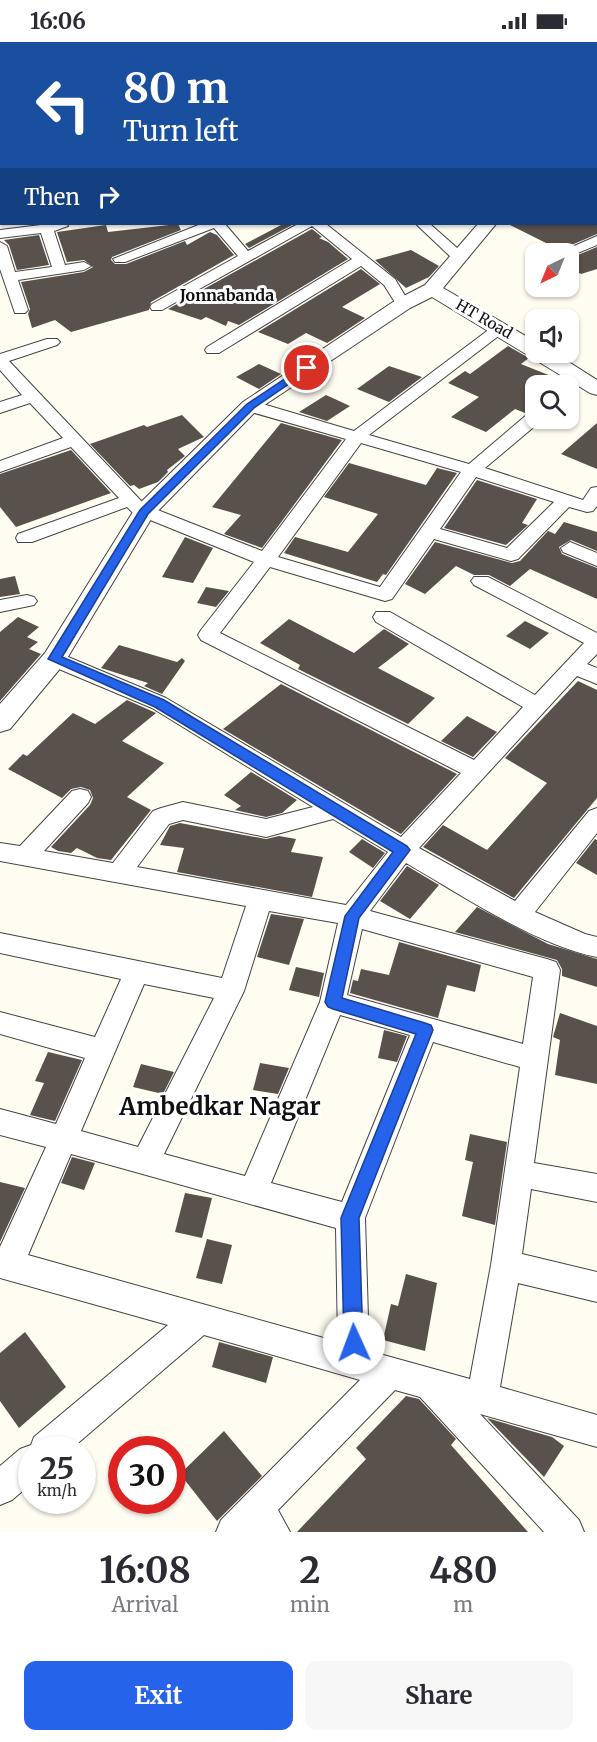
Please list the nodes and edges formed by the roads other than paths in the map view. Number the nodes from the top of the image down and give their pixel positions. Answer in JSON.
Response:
{"nodes":[{"id":1,"x":208,"y":225,"type":"edge"},
{"id":2,"x":219,"y":225,"type":"edge"},
{"id":3,"x":305,"y":225,"type":"edge"},
{"id":4,"x":319,"y":225,"type":"edge"},
{"id":5,"x":423,"y":225,"type":"edge"},
{"id":6,"x":486,"y":225,"type":"edge"},
{"id":7,"x":0,"y":234,"type":"edge"},
{"id":8,"x":597,"y":240,"type":"edge"},
{"id":9,"x":579,"y":248,"type":"edge"},
{"id":10,"x":1,"y":250,"type":"edge"},
{"id":11,"x":246,"y":257,"type":"junction"},
{"id":12,"x":460,"y":258,"type":"junction"},
{"id":13,"x":120,"y":259,"type":"dead end"},
{"id":14,"x":360,"y":260,"type":"junction"},
{"id":15,"x":84,"y":266,"type":"dead end"},
{"id":16,"x":60,"y":270,"type":"junction"},
{"id":17,"x":10,"y":277,"type":"junction"},
{"id":18,"x":432,"y":289,"type":"junction"},
{"id":19,"x":403,"y":304,"type":"junction"},
{"id":20,"x":157,"y":308,"type":"dead end"},
{"id":21,"x":20,"y":310,"type":"dead end"},
{"id":22,"x":500,"y":328,"type":"junction"},
{"id":23,"x":52,"y":342,"type":"dead end"},
{"id":24,"x":525,"y":344,"type":"edge"},
{"id":25,"x":213,"y":350,"type":"dead end"},
{"id":26,"x":0,"y":360,"type":"edge"},
{"id":27,"x":550,"y":363,"type":"edge"},
{"id":28,"x":564,"y":375,"type":"edge"},
{"id":29,"x":579,"y":385,"type":"edge"},
{"id":30,"x":597,"y":389,"type":"edge"},
{"id":31,"x":34,"y":396,"type":"junction"},
{"id":32,"x":250,"y":406,"type":"junction"},
{"id":33,"x":0,"y":408,"type":"edge"},
{"id":34,"x":525,"y":425,"type":"edge"},
{"id":35,"x":356,"y":437,"type":"junction"},
{"id":36,"x":75,"y":440,"type":"junction"},
{"id":37,"x":0,"y":467,"type":"edge"},
{"id":38,"x":472,"y":470,"type":"junction"},
{"id":39,"x":597,"y":492,"type":"edge"},
{"id":40,"x":566,"y":500,"type":"junction"},
{"id":41,"x":137,"y":506,"type":"junction"},
{"id":42,"x":431,"y":532,"type":"junction"},
{"id":43,"x":25,"y":538,"type":"dead end"},
{"id":44,"x":570,"y":548,"type":"dead end"},
{"id":45,"x":264,"y":559,"type":"junction"},
{"id":46,"x":597,"y":560,"type":"edge"},
{"id":47,"x":481,"y":581,"type":"dead end"},
{"id":48,"x":382,"y":617,"type":"dead end"},
{"id":49,"x":597,"y":641,"type":"edge"},
{"id":50,"x":54,"y":659,"type":"junction"},
{"id":51,"x":574,"y":666,"type":"junction"},
{"id":52,"x":597,"y":677,"type":"edge"},
{"id":53,"x":537,"y":706,"type":"junction"},
{"id":54,"x":0,"y":722,"type":"edge"},
{"id":55,"x":477,"y":771,"type":"junction"},
{"id":56,"x":80,"y":797,"type":"dead end"},
{"id":57,"x":335,"y":810,"type":"junction"},
{"id":58,"x":597,"y":817,"type":"edge"},
{"id":59,"x":402,"y":850,"type":"junction"},
{"id":60,"x":0,"y":852,"type":"edge"},
{"id":61,"x":25,"y":856,"type":"junction"},
{"id":62,"x":118,"y":874,"type":"junction"},
{"id":63,"x":260,"y":901,"type":"junction"},
{"id":64,"x":518,"y":915,"type":"junction"},
{"id":65,"x":352,"y":916,"type":"junction"},
{"id":66,"x":0,"y":944,"type":"edge"},
{"id":67,"x":597,"y":947,"type":"edge"},
{"id":68,"x":137,"y":971,"type":"junction"},
{"id":69,"x":231,"y":990,"type":"junction"},
{"id":70,"x":333,"y":1002,"type":"junction"},
{"id":71,"x":0,"y":1023,"type":"edge"},
{"id":72,"x":425,"y":1030,"type":"junction"},
{"id":73,"x":102,"y":1051,"type":"junction"},
{"id":74,"x":534,"y":1059,"type":"junction"},
{"id":75,"x":0,"y":1122,"type":"edge"},
{"id":76,"x":63,"y":1140,"type":"junction"},
{"id":77,"x":146,"y":1161,"type":"junction"},
{"id":78,"x":518,"y":1173,"type":"junction"},
{"id":79,"x":597,"y":1188,"type":"edge"},
{"id":80,"x":253,"y":1191,"type":"junction"},
{"id":81,"x":350,"y":1218,"type":"junction"},
{"id":82,"x":4,"y":1264,"type":"edge"},
{"id":83,"x":506,"y":1265,"type":"junction"},
{"id":84,"x":597,"y":1287,"type":"edge"},
{"id":85,"x":199,"y":1320,"type":"junction"},
{"id":86,"x":354,"y":1364,"type":"junction"},
{"id":87,"x":389,"y":1373,"type":"junction"},
{"id":88,"x":430,"y":1384,"type":"junction"},
{"id":89,"x":482,"y":1399,"type":"junction"},
{"id":90,"x":597,"y":1431,"type":"edge"},
{"id":91,"x":61,"y":1436,"type":"edge"},
{"id":92,"x":18,"y":1473,"type":"edge"},
{"id":93,"x":0,"y":1488,"type":"edge"},
{"id":94,"x":254,"y":1525,"type":"edge"},
{"id":95,"x":567,"y":1532,"type":"edge"}],
"edges":[{"from":1,"to":13,"type":"street"},
{"from":2,"to":11,"type":"street"},
{"from":3,"to":11,"type":"street"},
{"from":4,"to":14,"type":"street"},
{"from":5,"to":12,"type":"street"},
{"from":6,"to":12,"type":"street"},
{"from":7,"to":16,"type":"street"},
{"from":8,"to":9,"type":"street"},
{"from":10,"to":17,"type":"street"},
{"from":11,"to":20,"type":"street"},
{"from":12,"to":18,"type":"street"},
{"from":14,"to":19,"type":"street"},
{"from":14,"to":25,"type":"street"},
{"from":15,"to":16,"type":"street"},
{"from":16,"to":17,"type":"street"},
{"from":17,"to":21,"type":"street"},
{"from":18,"to":19,"type":"street"},
{"from":18,"to":22,"type":"street","name":"HT Road"},
{"from":19,"to":32,"type":"street"},
{"from":22,"to":24,"type":"street","name":"HT Road"},
{"from":22,"to":35,"type":"street"},
{"from":23,"to":26,"type":"street"},
{"from":26,"to":31,"type":"street"},
{"from":27,"to":28,"type":"street","name":"HT Road"},
{"from":29,"to":30,"type":"street","name":"HT Road"},
{"from":31,"to":33,"type":"street"},
{"from":31,"to":36,"type":"street"},
{"from":32,"to":35,"type":"street"},
{"from":32,"to":41,"type":"street"},
{"from":34,"to":38,"type":"street"},
{"from":35,"to":38,"type":"street"},
{"from":35,"to":45,"type":"street"},
{"from":36,"to":37,"type":"street"},
{"from":36,"to":41,"type":"street"},
{"from":38,"to":40,"type":"street"},
{"from":38,"to":42,"type":"street"},
{"from":39,"to":40,"type":"street"},
{"from":40,"to":42,"type":"street"},
{"from":41,"to":43,"type":"street"},
{"from":41,"to":45,"type":"street"},
{"from":41,"to":50,"type":"street"},
{"from":42,"to":45,"type":"street"},
{"from":44,"to":46,"type":"street"},
{"from":45,"to":55,"type":"street"},
{"from":47,"to":49,"type":"street"},
{"from":48,"to":53,"type":"street"},
{"from":49,"to":51,"type":"street"},
{"from":50,"to":54,"type":"street"},
{"from":50,"to":57,"type":"street"},
{"from":51,"to":52,"type":"street"},
{"from":51,"to":53,"type":"street"},
{"from":53,"to":55,"type":"street"},
{"from":55,"to":59,"type":"street"},
{"from":56,"to":61,"type":"street"},
{"from":57,"to":59,"type":"street"},
{"from":57,"to":62,"type":"street"},
{"from":58,"to":64,"type":"street"},
{"from":59,"to":64,"type":"street"},
{"from":59,"to":65,"type":"street"},
{"from":60,"to":61,"type":"street"},
{"from":61,"to":62,"type":"street"},
{"from":62,"to":63,"type":"street"},
{"from":63,"to":65,"type":"street"},
{"from":63,"to":69,"type":"street"},
{"from":64,"to":67,"type":"street"},
{"from":65,"to":70,"type":"street"},
{"from":65,"to":74,"type":"street"},
{"from":66,"to":68,"type":"street"},
{"from":68,"to":69,"type":"street"},
{"from":68,"to":73,"type":"street"},
{"from":69,"to":77,"type":"street"},
{"from":70,"to":72,"type":"street"},
{"from":70,"to":80,"type":"street"},
{"from":71,"to":73,"type":"street"},
{"from":72,"to":74,"type":"street"},
{"from":72,"to":81,"type":"street"},
{"from":73,"to":76,"type":"street"},
{"from":74,"to":78,"type":"street"},
{"from":75,"to":76,"type":"street"},
{"from":76,"to":77,"type":"street"},
{"from":76,"to":82,"type":"street"},
{"from":77,"to":80,"type":"street"},
{"from":78,"to":79,"type":"street"},
{"from":78,"to":83,"type":"street"},
{"from":80,"to":81,"type":"street"},
{"from":81,"to":86,"type":"street"},
{"from":82,"to":85,"type":"street"},
{"from":83,"to":84,"type":"street"},
{"from":83,"to":89,"type":"street"},
{"from":85,"to":86,"type":"street"},
{"from":85,"to":91,"type":"street"},
{"from":86,"to":87,"type":"street"},
{"from":87,"to":88,"type":"street"},
{"from":87,"to":94,"type":"street"},
{"from":88,"to":89,"type":"street"},
{"from":88,"to":95,"type":"street"},
{"from":89,"to":90,"type":"street"},
{"from":92,"to":93,"type":"street"}]}
